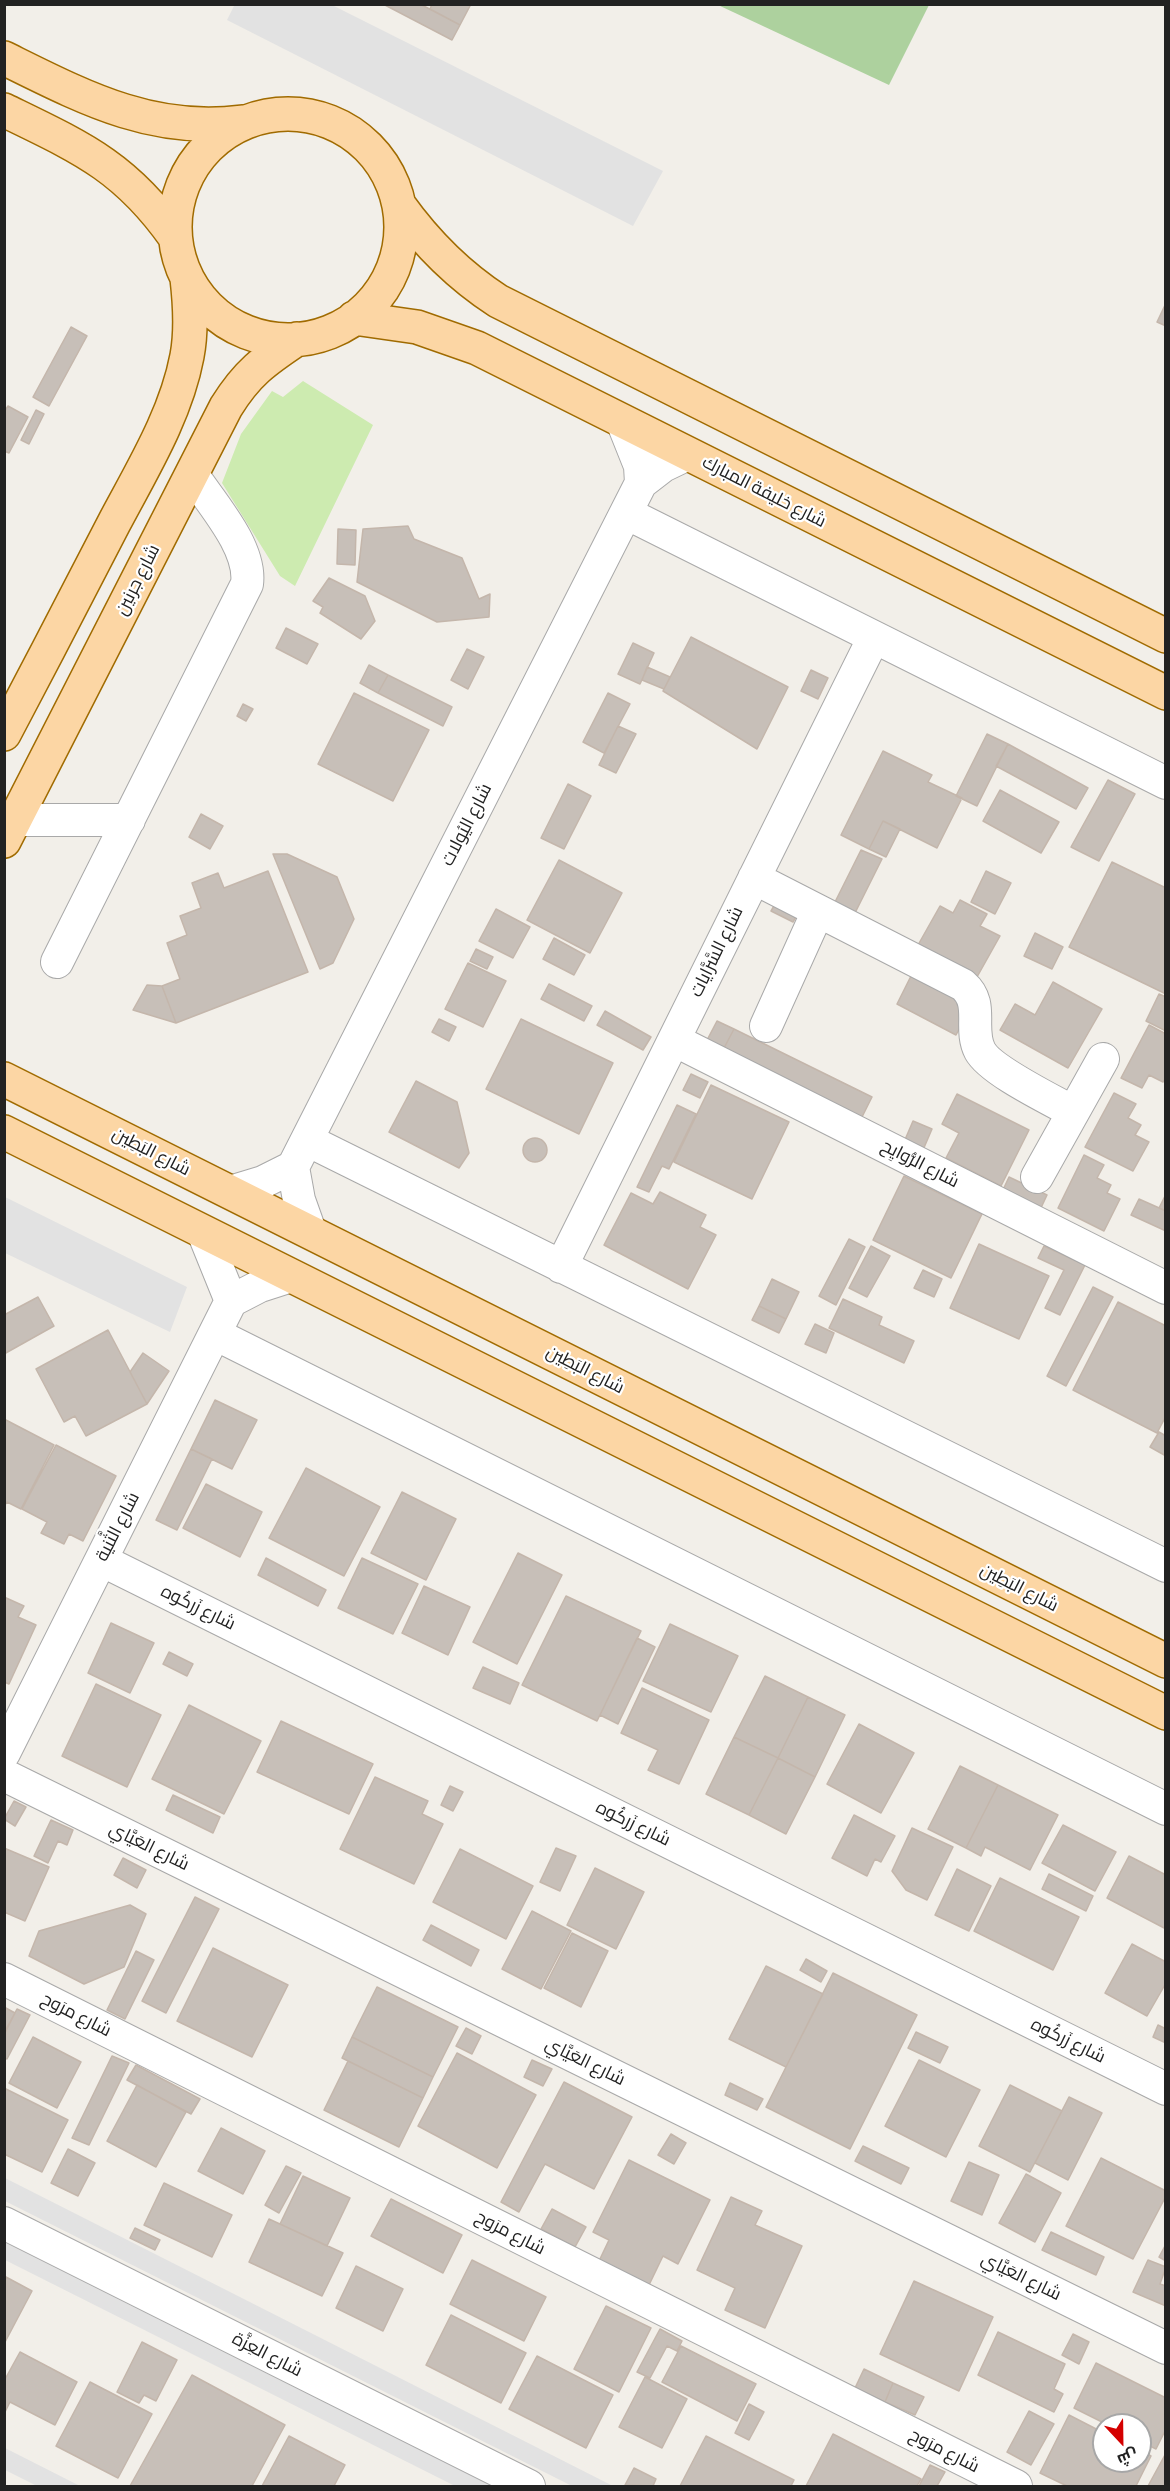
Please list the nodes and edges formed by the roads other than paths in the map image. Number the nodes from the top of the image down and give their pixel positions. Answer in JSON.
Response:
{"nodes":[{"id":1,"x":4,"y":58,"type":"edge"},
{"id":2,"x":4,"y":110,"type":"edge"},
{"id":3,"x":247,"y":122,"type":"junction"},
{"id":4,"x":399,"y":205,"type":"junction"},
{"id":5,"x":175,"y":237,"type":"junction"},
{"id":6,"x":187,"y":278,"type":"junction"},
{"id":7,"x":354,"y":318,"type":"junction"},
{"id":8,"x":297,"y":339,"type":"junction"},
{"id":9,"x":622,"y":421,"type":"junction"},
{"id":10,"x":688,"y":454,"type":"junction"},
{"id":11,"x":192,"y":474,"type":"junction"},
{"id":12,"x":641,"y":483,"type":"junction"},
{"id":13,"x":626,"y":513,"type":"junction"},
{"id":14,"x":1166,"y":636,"type":"edge"},
{"id":15,"x":874,"y":637,"type":"junction"},
{"id":16,"x":1166,"y":693,"type":"edge"},
{"id":17,"x":4,"y":734,"type":"edge"},
{"id":18,"x":1166,"y":783,"type":"edge"},
{"id":19,"x":129,"y":820,"type":"junction"},
{"id":20,"x":10,"y":830,"type":"edge"},
{"id":21,"x":754,"y":878,"type":"junction"},
{"id":22,"x":818,"y":911,"type":"junction"},
{"id":23,"x":57,"y":962,"type":"dead end"},
{"id":24,"x":766,"y":1026,"type":"dead end"},
{"id":25,"x":674,"y":1040,"type":"junction"},
{"id":26,"x":1103,"y":1059,"type":"dead end"},
{"id":27,"x":4,"y":1079,"type":"edge"},
{"id":28,"x":1073,"y":1113,"type":"junction"},
{"id":29,"x":4,"y":1132,"type":"edge"},
{"id":30,"x":300,"y":1154,"type":"junction"},
{"id":31,"x":1037,"y":1177,"type":"dead end"},
{"id":32,"x":230,"y":1192,"type":"junction"},
{"id":33,"x":203,"y":1232,"type":"junction"},
{"id":34,"x":310,"y":1232,"type":"junction"},
{"id":35,"x":561,"y":1267,"type":"junction"},
{"id":36,"x":291,"y":1276,"type":"junction"},
{"id":37,"x":1166,"y":1288,"type":"edge"},
{"id":38,"x":231,"y":1301,"type":"junction"},
{"id":39,"x":215,"y":1334,"type":"junction"},
{"id":40,"x":101,"y":1560,"type":"junction"},
{"id":41,"x":1166,"y":1566,"type":"edge"},
{"id":42,"x":1166,"y":1661,"type":"edge"},
{"id":43,"x":1166,"y":1713,"type":"edge"},
{"id":44,"x":4,"y":1753,"type":"edge"},
{"id":45,"x":4,"y":1775,"type":"edge"},
{"id":46,"x":1166,"y":1809,"type":"edge"},
{"id":47,"x":4,"y":1979,"type":"edge"},
{"id":48,"x":1166,"y":2089,"type":"edge"},
{"id":49,"x":4,"y":2223,"type":"edge"},
{"id":50,"x":1166,"y":2348,"type":"edge"},
{"id":51,"x":529,"y":2487,"type":"edge"},
{"id":52,"x":1016,"y":2487,"type":"edge"}],
"edges":[{"from":1,"to":3,"type":"main road"},
{"from":2,"to":5,"type":"main road"},
{"from":3,"to":4,"type":"main road"},
{"from":3,"to":5,"type":"main road"},
{"from":4,"to":7,"type":"main road"},
{"from":4,"to":14,"type":"main road"},
{"from":5,"to":6,"type":"main road"},
{"from":6,"to":8,"type":"main road"},
{"from":6,"to":17,"type":"main road"},
{"from":7,"to":8,"type":"main road"},
{"from":7,"to":9,"type":"main road","name":"شارع خليفة المبارك"},
{"from":8,"to":11,"type":"main road","name":"شارع جرنين"},
{"from":9,"to":10,"type":"main road","name":"شارع خليفة المبارك"},
{"from":9,"to":12,"type":"street"},
{"from":10,"to":12,"type":"street","name":"شارع اليُولات"},
{"from":10,"to":16,"type":"main road","name":"شارع خليفة المبارك"},
{"from":11,"to":19,"type":"street"},
{"from":11,"to":20,"type":"main road","name":"شارع جرنين"},
{"from":12,"to":13,"type":"street","name":"شارع اليُولات"},
{"from":13,"to":15,"type":"street"},
{"from":13,"to":30,"type":"street","name":"شارع اليُولات"},
{"from":15,"to":18,"type":"street"},
{"from":15,"to":21,"type":"street","name":"شارع السَّرَّايات"},
{"from":19,"to":20,"type":"street"},
{"from":19,"to":23,"type":"street"},
{"from":21,"to":22,"type":"street"},
{"from":21,"to":25,"type":"street","name":"شارع السَّرَّايات"},
{"from":22,"to":24,"type":"street"},
{"from":22,"to":28,"type":"street"},
{"from":25,"to":35,"type":"street","name":"شارع السَّرَّايات"},
{"from":25,"to":37,"type":"street","name":"شارع الرُّوايِح"},
{"from":26,"to":28,"type":"street"},
{"from":27,"to":32,"type":"main road","name":"شارع البَطِين"},
{"from":28,"to":31,"type":"street"},
{"from":29,"to":33,"type":"main road"},
{"from":30,"to":32,"type":"street"},
{"from":30,"to":34,"type":"street"},
{"from":30,"to":35,"type":"street"},
{"from":32,"to":34,"type":"main road","name":"شارع البَطِين"},
{"from":33,"to":36,"type":"main road"},
{"from":33,"to":38,"type":"street"},
{"from":34,"to":42,"type":"main road","name":"شارع البَطِين"},
{"from":35,"to":41,"type":"street"},
{"from":36,"to":38,"type":"street"},
{"from":36,"to":43,"type":"main road"},
{"from":38,"to":39,"type":"street","name":"شارع الثَّنية"},
{"from":39,"to":40,"type":"street","name":"شارع الثَّنية"},
{"from":39,"to":46,"type":"street"},
{"from":40,"to":44,"type":"street","name":"شارع الثَّنية"},
{"from":40,"to":48,"type":"street","name":"شارع زَركُوه"},
{"from":45,"to":50,"type":"street","name":"شارع العَيَّاي"},
{"from":47,"to":52,"type":"street","name":"شارع مرَوح"},
{"from":49,"to":51,"type":"street","name":"شارع العِزَّة"}]}
